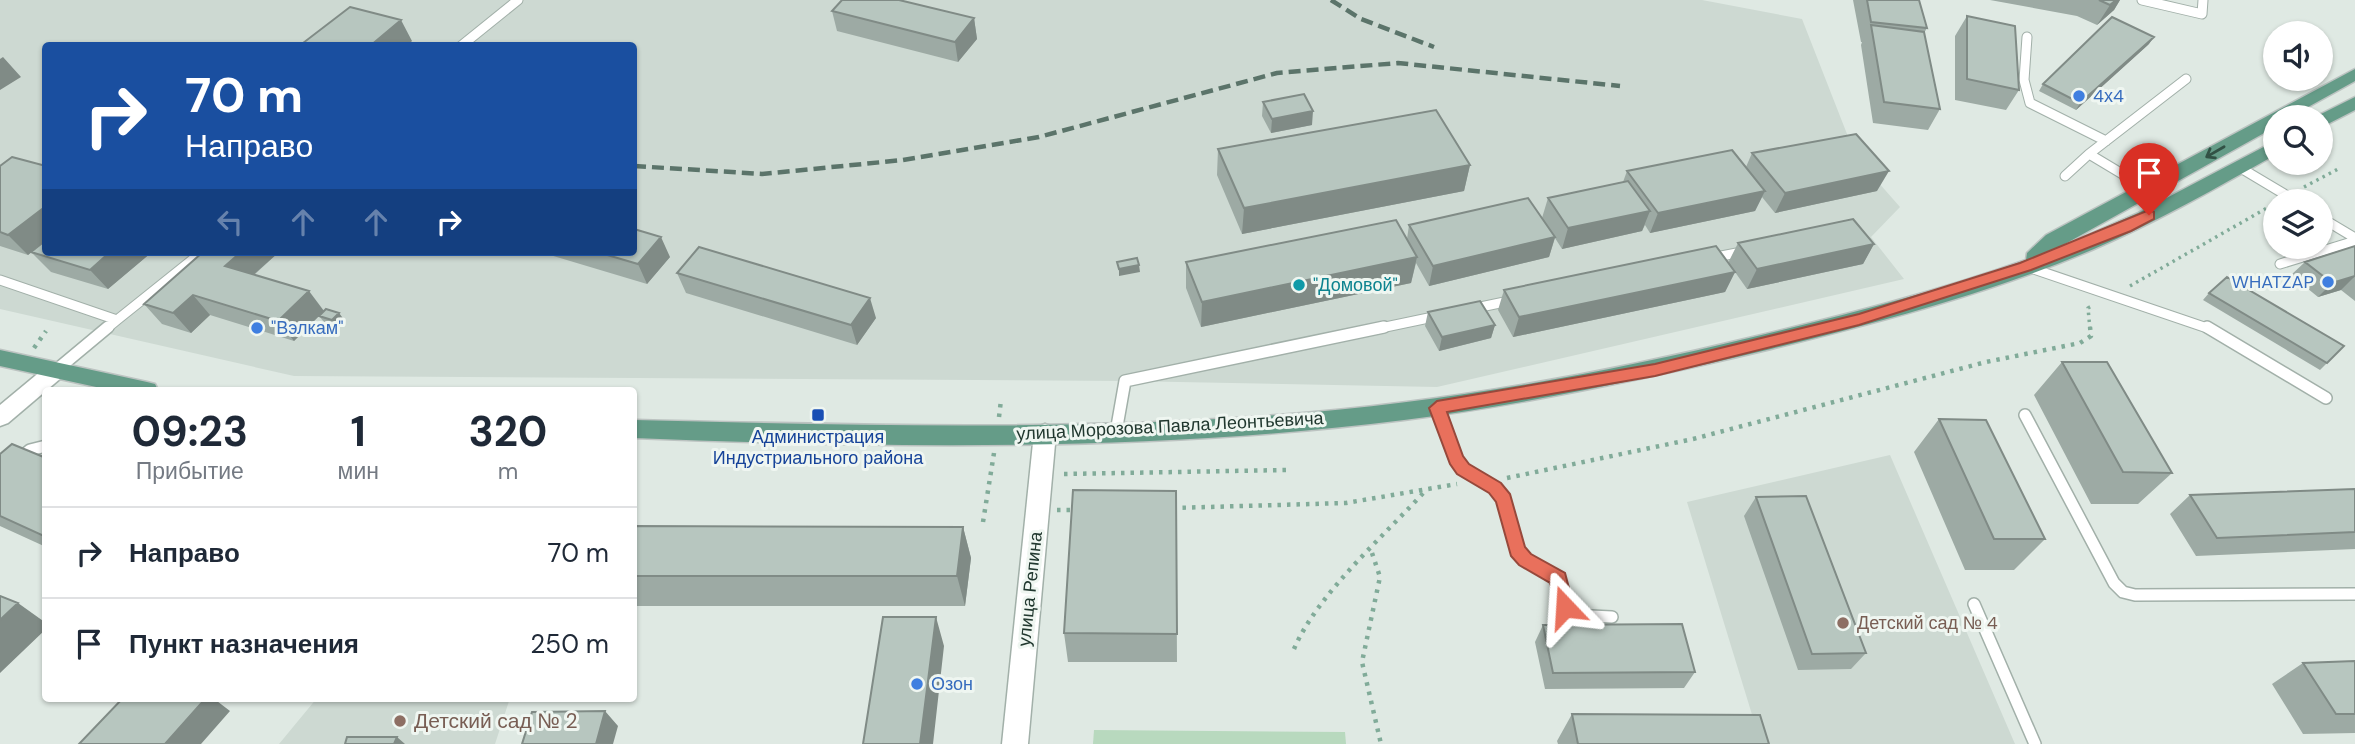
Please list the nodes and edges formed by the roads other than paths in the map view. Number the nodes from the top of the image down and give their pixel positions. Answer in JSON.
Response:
{"nodes":[{"id":1,"x":518,"y":0,"type":"edge"},
{"id":2,"x":2141,"y":0,"type":"edge"},
{"id":3,"x":2203,"y":0,"type":"edge"},
{"id":4,"x":2027,"y":37,"type":"dead end"},
{"id":5,"x":466,"y":42,"type":"edge"},
{"id":6,"x":2355,"y":74,"type":"edge"},
{"id":7,"x":2186,"y":79,"type":"dead end"},
{"id":8,"x":2355,"y":103,"type":"edge"},
{"id":9,"x":2299,"y":105,"type":"edge"},
{"id":10,"x":2333,"y":115,"type":"edge"},
{"id":11,"x":2263,"y":125,"type":"edge"},
{"id":12,"x":2106,"y":141,"type":"junction"},
{"id":13,"x":2089,"y":154,"type":"junction"},
{"id":14,"x":2263,"y":154,"type":"edge"},
{"id":15,"x":2239,"y":167,"type":"junction"},
{"id":16,"x":2066,"y":176,"type":"dead end"},
{"id":17,"x":2275,"y":189,"type":"edge"},
{"id":18,"x":2149,"y":190,"type":"junction"},
{"id":19,"x":2333,"y":225,"type":"edge"},
{"id":20,"x":2355,"y":239,"type":"edge"},
{"id":21,"x":1754,"y":249,"type":"edge"},
{"id":22,"x":197,"y":256,"type":"edge"},
{"id":23,"x":1699,"y":261,"type":"edge"},
{"id":24,"x":2280,"y":264,"type":"dead end"},
{"id":25,"x":2025,"y":267,"type":"junction"},
{"id":26,"x":0,"y":280,"type":"edge"},
{"id":27,"x":1521,"y":298,"type":"edge"},
{"id":28,"x":117,"y":320,"type":"junction"},
{"id":29,"x":0,"y":358,"type":"edge"},
{"id":30,"x":54,"y":372,"type":"junction"},
{"id":31,"x":132,"y":387,"type":"edge"},
{"id":32,"x":2326,"y":398,"type":"dead end"},
{"id":33,"x":1437,"y":408,"type":"junction"},
{"id":34,"x":2025,"y":415,"type":"dead end"},
{"id":35,"x":0,"y":417,"type":"edge"},
{"id":36,"x":637,"y":429,"type":"edge"},
{"id":37,"x":1116,"y":432,"type":"junction"},
{"id":38,"x":1045,"y":433,"type":"junction"},
{"id":39,"x":42,"y":447,"type":"edge"},
{"id":40,"x":9,"y":464,"type":"edge"},
{"id":41,"x":2355,"y":594,"type":"edge"},
{"id":42,"x":1974,"y":604,"type":"dead end"},
{"id":43,"x":1612,"y":617,"type":"dead end"},
{"id":44,"x":1015,"y":744,"type":"edge"},
{"id":45,"x":2035,"y":744,"type":"edge"}],
"edges":[{"from":1,"to":5,"type":"lane"},
{"from":2,"to":3,"type":"lane"},
{"from":4,"to":12,"type":"lane"},
{"from":6,"to":9,"type":"main road","name":"улица Морозова Павла Леонтьевича"},
{"from":7,"to":12,"type":"lane"},
{"from":8,"to":10,"type":"main road"},
{"from":11,"to":18,"type":"main road","name":"улица Морозова Павла Леонтьевича","one_way":true},
{"from":12,"to":13,"type":"lane"},
{"from":13,"to":16,"type":"lane"},
{"from":13,"to":18,"type":"lane"},
{"from":14,"to":15,"type":"main road","name":"улица Морозова Павла Леонтьевича"},
{"from":15,"to":17,"type":"lane"},
{"from":15,"to":25,"type":"main road","name":"улица Морозова Павла Леонтьевича"},
{"from":18,"to":25,"type":"main road","name":"улица Морозова Павла Леонтьевича"},
{"from":19,"to":20,"type":"lane"},
{"from":20,"to":24,"type":"lane"},
{"from":21,"to":23,"type":"lane"},
{"from":22,"to":28,"type":"lane"},
{"from":25,"to":32,"type":"lane"},
{"from":25,"to":33,"type":"main road","name":"улица Морозова Павла Леонтьевича"},
{"from":26,"to":28,"type":"lane"},
{"from":27,"to":37,"type":"lane"},
{"from":28,"to":30,"type":"lane"},
{"from":29,"to":30,"type":"main road"},
{"from":30,"to":31,"type":"main road"},
{"from":30,"to":35,"type":"street"},
{"from":33,"to":37,"type":"main road","name":"улица Морозова Павла Леонтьевича"},
{"from":33,"to":43,"type":"lane"},
{"from":34,"to":41,"type":"lane"},
{"from":36,"to":38,"type":"main road","name":"улица Морозова Павла Леонтьевича"},
{"from":37,"to":38,"type":"main road","name":"улица Морозова Павла Леонтьевича"},
{"from":38,"to":44,"type":"street","name":"улица Репина"},
{"from":39,"to":40,"type":"lane"},
{"from":42,"to":45,"type":"lane"}]}
